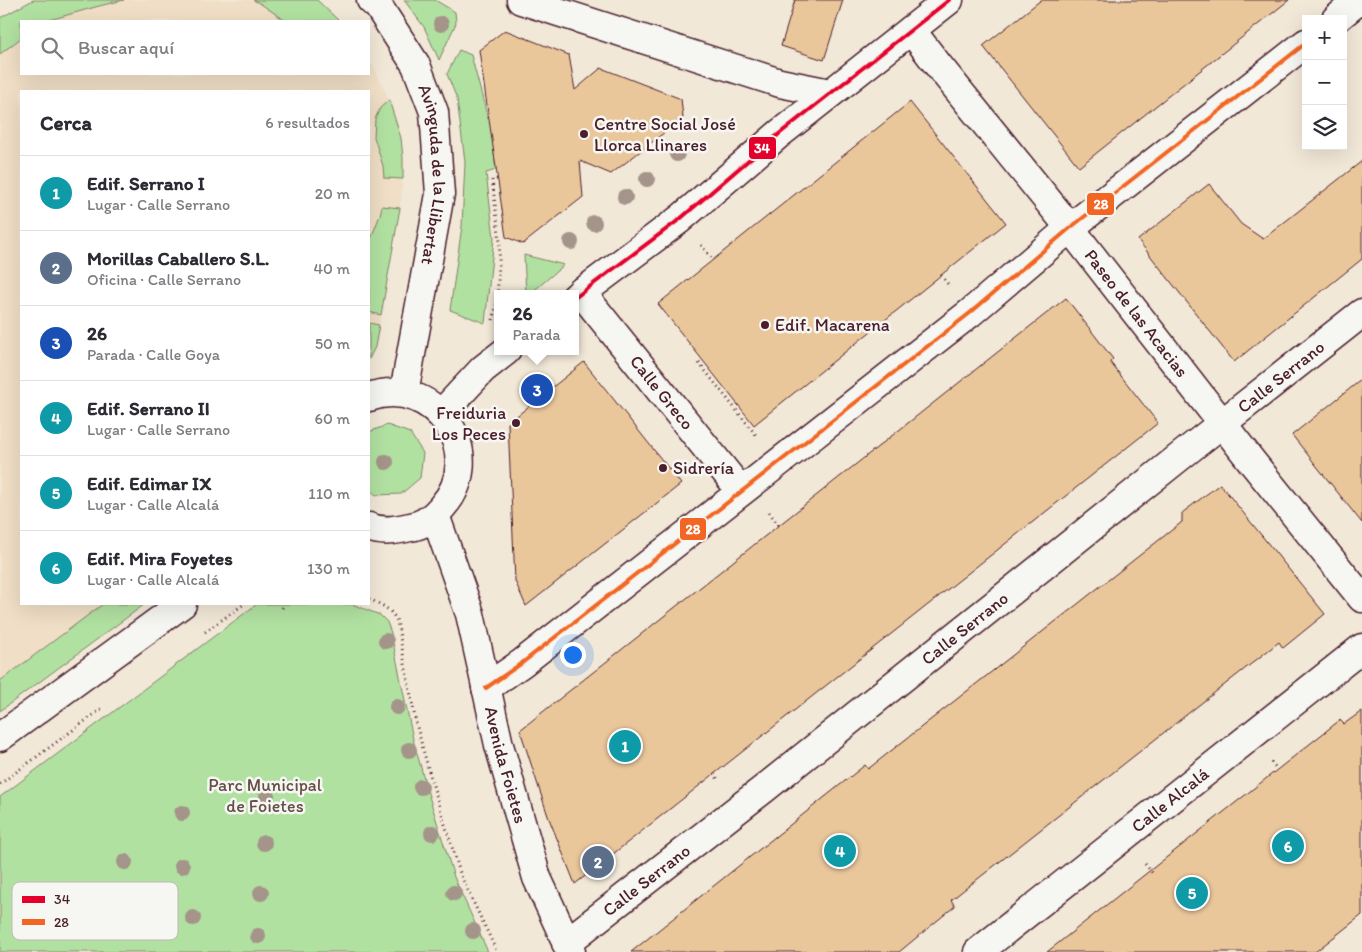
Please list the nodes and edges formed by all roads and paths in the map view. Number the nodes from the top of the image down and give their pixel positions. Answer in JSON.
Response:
{"nodes":[{"id":1,"x":370,"y":0,"type":"edge"},
{"id":2,"x":521,"y":0,"type":"edge"},
{"id":3,"x":948,"y":0,"type":"edge"},
{"id":4,"x":1359,"y":0,"type":"edge"},
{"id":5,"x":1341,"y":15,"type":"edge"},
{"id":6,"x":911,"y":30,"type":"junction"},
{"id":7,"x":1302,"y":46,"type":"edge"},
{"id":8,"x":830,"y":93,"type":"junction"},
{"id":9,"x":497,"y":179,"type":"dead end"},
{"id":10,"x":1070,"y":228,"type":"junction"},
{"id":11,"x":498,"y":290,"type":"edge"},
{"id":12,"x":579,"y":293,"type":"edge"},
{"id":13,"x":579,"y":295,"type":"edge"},
{"id":14,"x":1362,"y":313,"type":"edge"},
{"id":15,"x":494,"y":316,"type":"edge"},
{"id":16,"x":493,"y":321,"type":"dead end"},
{"id":17,"x":501,"y":355,"type":"edge"},
{"id":18,"x":699,"y":363,"type":"dead end"},
{"id":19,"x":404,"y":394,"type":"junction"},
{"id":20,"x":370,"y":398,"type":"edge"},
{"id":21,"x":441,"y":414,"type":"junction"},
{"id":22,"x":1223,"y":424,"type":"junction"},
{"id":23,"x":778,"y":462,"type":"junction"},
{"id":24,"x":742,"y":492,"type":"junction"},
{"id":25,"x":435,"y":515,"type":"junction"},
{"id":26,"x":370,"y":527,"type":"edge"},
{"id":27,"x":1362,"y":598,"type":"edge"},
{"id":28,"x":370,"y":600,"type":"edge"},
{"id":29,"x":181,"y":605,"type":"edge"},
{"id":30,"x":284,"y":605,"type":"edge"},
{"id":31,"x":282,"y":608,"type":"dead end"},
{"id":32,"x":1362,"y":648,"type":"edge"},
{"id":33,"x":486,"y":688,"type":"junction"},
{"id":34,"x":0,"y":737,"type":"edge"},
{"id":35,"x":568,"y":948,"type":"edge"},
{"id":36,"x":497,"y":952,"type":"edge"},
{"id":37,"x":978,"y":952,"type":"edge"}],
"edges":[{"from":1,"to":19,"type":"street","name":"Avinguda de la Llibertat"},
{"from":2,"to":8,"type":"street"},
{"from":3,"to":6,"type":"street"},
{"from":4,"to":5,"type":"street"},
{"from":6,"to":8,"type":"street"},
{"from":6,"to":10,"type":"street","name":"Paseo de las Acacias"},
{"from":7,"to":10,"type":"street"},
{"from":8,"to":12,"type":"street"},
{"from":9,"to":11,"type":"path"},
{"from":10,"to":22,"type":"street","name":"Paseo de las Acacias"},
{"from":10,"to":23,"type":"street"},
{"from":13,"to":24,"type":"street","name":"Calle Greco"},
{"from":14,"to":22,"type":"street","name":"Calle Serrano"},
{"from":15,"to":16,"type":"path"},
{"from":17,"to":21,"type":"street"},
{"from":18,"to":23,"type":"path"},
{"from":19,"to":20,"type":"street"},
{"from":19,"to":21,"type":"street"},
{"from":21,"to":25,"type":"street"},
{"from":22,"to":27,"type":"street","name":"Paseo de las Acacias"},
{"from":22,"to":35,"type":"street","name":"Calle Serrano"},
{"from":23,"to":24,"type":"street"},
{"from":24,"to":33,"type":"street"},
{"from":25,"to":26,"type":"street"},
{"from":25,"to":33,"type":"street","name":"Avenida Foietes"},
{"from":28,"to":36,"type":"path"},
{"from":29,"to":34,"type":"street"},
{"from":30,"to":31,"type":"path"},
{"from":32,"to":37,"type":"street","name":"Calle Alcalá"},
{"from":33,"to":35,"type":"street","name":"Avenida Foietes"}]}
